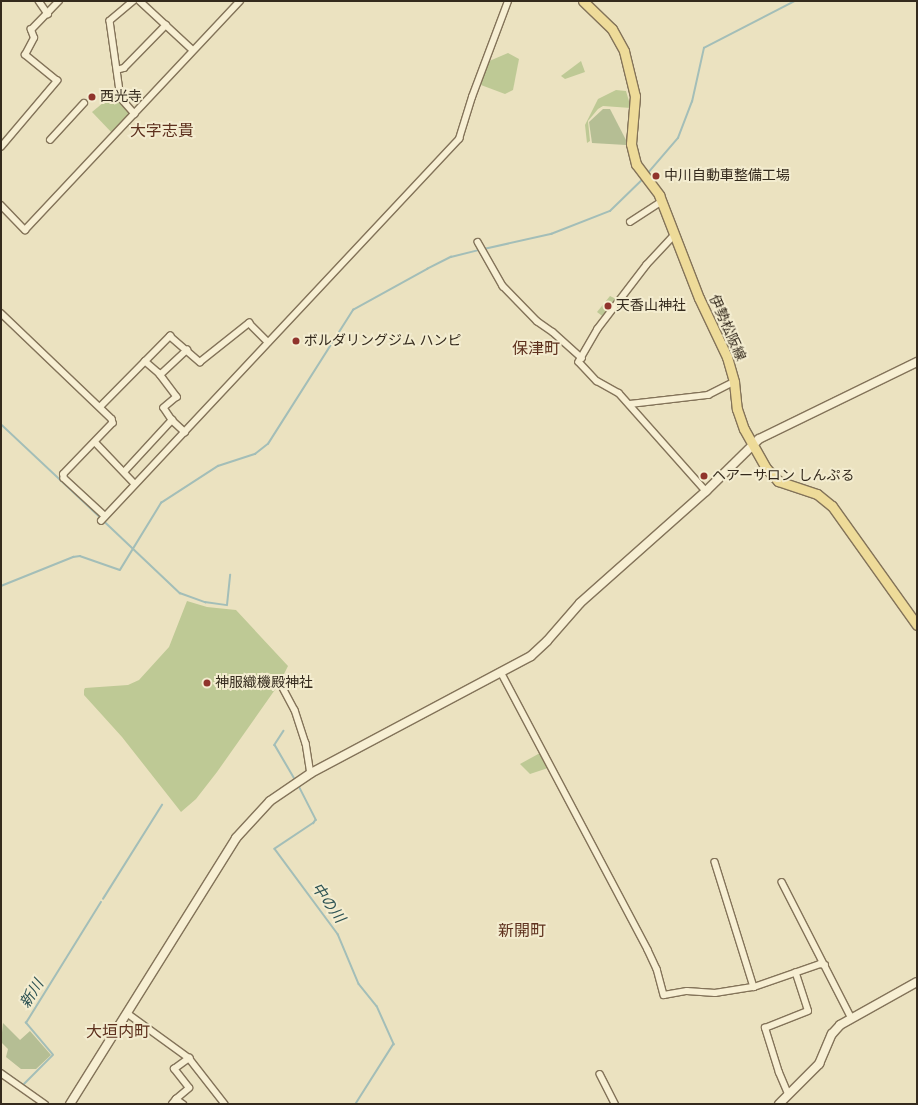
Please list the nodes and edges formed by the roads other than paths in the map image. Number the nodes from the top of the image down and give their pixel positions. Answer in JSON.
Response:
{"nodes":[{"id":1,"x":39,"y":1,"type":"edge"},
{"id":2,"x":59,"y":1,"type":"edge"},
{"id":3,"x":134,"y":1,"type":"edge"},
{"id":4,"x":140,"y":1,"type":"edge"},
{"id":5,"x":240,"y":1,"type":"edge"},
{"id":6,"x":508,"y":1,"type":"edge"},
{"id":7,"x":583,"y":1,"type":"edge"},
{"id":8,"x":48,"y":14,"type":"junction"},
{"id":9,"x":166,"y":25,"type":"junction"},
{"id":10,"x":193,"y":50,"type":"junction"},
{"id":11,"x":117,"y":70,"type":"junction"},
{"id":12,"x":84,"y":103,"type":"dead end"},
{"id":13,"x":134,"y":114,"type":"junction"},
{"id":14,"x":50,"y":140,"type":"dead end"},
{"id":15,"x":1,"y":147,"type":"edge"},
{"id":16,"x":662,"y":201,"type":"junction"},
{"id":17,"x":1,"y":205,"type":"edge"},
{"id":18,"x":630,"y":222,"type":"dead end"},
{"id":19,"x":674,"y":236,"type":"junction"},
{"id":20,"x":480,"y":247,"type":"dead end"},
{"id":21,"x":1,"y":313,"type":"edge"},
{"id":22,"x":268,"y":342,"type":"junction"},
{"id":23,"x":187,"y":350,"type":"junction"},
{"id":24,"x":582,"y":358,"type":"junction"},
{"id":25,"x":145,"y":362,"type":"junction"},
{"id":26,"x":917,"y":362,"type":"edge"},
{"id":27,"x":160,"y":375,"type":"junction"},
{"id":28,"x":734,"y":382,"type":"junction"},
{"id":29,"x":630,"y":404,"type":"junction"},
{"id":30,"x":100,"y":407,"type":"junction"},
{"id":31,"x":172,"y":420,"type":"junction"},
{"id":32,"x":185,"y":432,"type":"junction"},
{"id":33,"x":95,"y":442,"type":"junction"},
{"id":34,"x":753,"y":444,"type":"junction"},
{"id":35,"x":124,"y":472,"type":"junction"},
{"id":36,"x":135,"y":484,"type":"junction"},
{"id":37,"x":706,"y":491,"type":"junction"},
{"id":38,"x":917,"y":625,"type":"edge"},
{"id":39,"x":501,"y":672,"type":"junction"},
{"id":40,"x":282,"y":686,"type":"dead end"},
{"id":41,"x":311,"y":773,"type":"junction"},
{"id":42,"x":715,"y":862,"type":"dead end"},
{"id":43,"x":782,"y":882,"type":"dead end"},
{"id":44,"x":825,"y":965,"type":"junction"},
{"id":45,"x":796,"y":973,"type":"junction"},
{"id":46,"x":917,"y":982,"type":"edge"},
{"id":47,"x":754,"y":987,"type":"junction"},
{"id":48,"x":127,"y":1013,"type":"junction"},
{"id":49,"x":851,"y":1017,"type":"junction"},
{"id":50,"x":189,"y":1058,"type":"junction"},
{"id":51,"x":1,"y":1073,"type":"edge"},
{"id":52,"x":600,"y":1074,"type":"dead end"},
{"id":53,"x":788,"y":1094,"type":"junction"},
{"id":54,"x":176,"y":1099,"type":"junction"},
{"id":55,"x":45,"y":1104,"type":"edge"},
{"id":56,"x":70,"y":1104,"type":"edge"},
{"id":57,"x":172,"y":1104,"type":"edge"},
{"id":58,"x":183,"y":1104,"type":"edge"},
{"id":59,"x":225,"y":1104,"type":"edge"},
{"id":60,"x":615,"y":1104,"type":"edge"},
{"id":61,"x":779,"y":1104,"type":"edge"}],
"edges":[{"from":1,"to":8,"type":"street"},
{"from":2,"to":8,"type":"street"},
{"from":3,"to":11,"type":"street"},
{"from":4,"to":9,"type":"street"},
{"from":5,"to":10,"type":"street"},
{"from":6,"to":22,"type":"street"},
{"from":7,"to":16,"type":"main road","name":"伊勢松阪線"},
{"from":8,"to":15,"type":"street"},
{"from":9,"to":10,"type":"street"},
{"from":9,"to":11,"type":"street"},
{"from":10,"to":13,"type":"street"},
{"from":11,"to":13,"type":"street"},
{"from":12,"to":14,"type":"street"},
{"from":13,"to":17,"type":"street"},
{"from":16,"to":18,"type":"street"},
{"from":16,"to":19,"type":"main road","name":"伊勢松阪線"},
{"from":19,"to":24,"type":"street"},
{"from":19,"to":28,"type":"main road","name":"伊勢松阪線"},
{"from":20,"to":24,"type":"street"},
{"from":21,"to":30,"type":"street"},
{"from":22,"to":23,"type":"street"},
{"from":22,"to":32,"type":"street"},
{"from":23,"to":25,"type":"street"},
{"from":23,"to":27,"type":"street"},
{"from":24,"to":29,"type":"street"},
{"from":25,"to":27,"type":"street"},
{"from":25,"to":30,"type":"street"},
{"from":26,"to":34,"type":"street"},
{"from":27,"to":31,"type":"street"},
{"from":28,"to":29,"type":"street"},
{"from":28,"to":34,"type":"main road","name":"伊勢松阪線"},
{"from":29,"to":37,"type":"street"},
{"from":30,"to":33,"type":"street"},
{"from":31,"to":32,"type":"street"},
{"from":31,"to":35,"type":"street"},
{"from":32,"to":36,"type":"street"},
{"from":33,"to":35,"type":"street"},
{"from":33,"to":36,"type":"street"},
{"from":34,"to":37,"type":"street"},
{"from":34,"to":38,"type":"main road","name":"伊勢松阪線"},
{"from":35,"to":36,"type":"street"},
{"from":37,"to":39,"type":"street"},
{"from":39,"to":41,"type":"street"},
{"from":39,"to":47,"type":"street"},
{"from":40,"to":41,"type":"street"},
{"from":41,"to":48,"type":"street"},
{"from":42,"to":47,"type":"street"},
{"from":43,"to":44,"type":"street"},
{"from":44,"to":45,"type":"street"},
{"from":44,"to":49,"type":"street"},
{"from":45,"to":47,"type":"street"},
{"from":45,"to":53,"type":"street"},
{"from":46,"to":49,"type":"street"},
{"from":48,"to":50,"type":"street"},
{"from":48,"to":56,"type":"street"},
{"from":49,"to":53,"type":"street"},
{"from":50,"to":54,"type":"street"},
{"from":50,"to":59,"type":"street"},
{"from":51,"to":55,"type":"street"},
{"from":52,"to":60,"type":"street"},
{"from":53,"to":61,"type":"street"},
{"from":54,"to":57,"type":"street"},
{"from":54,"to":58,"type":"street"}]}
